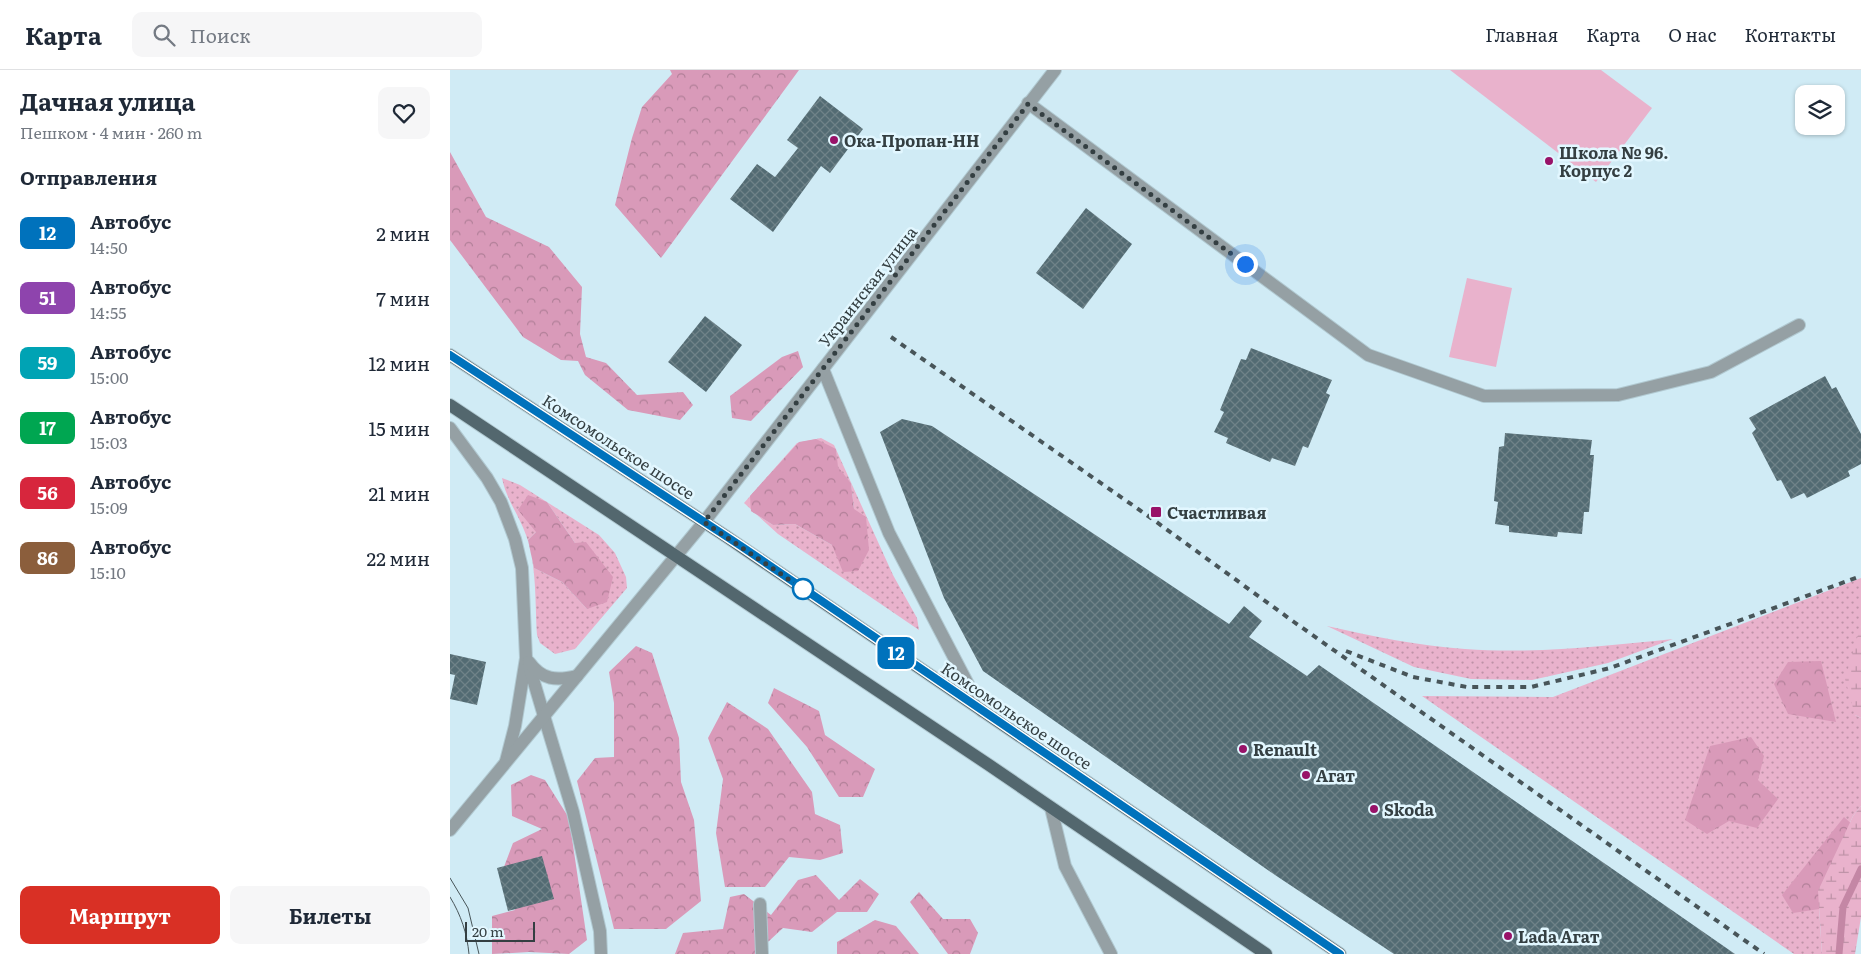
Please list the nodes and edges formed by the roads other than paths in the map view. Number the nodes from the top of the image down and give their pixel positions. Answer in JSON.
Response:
{"nodes":[{"id":1,"x":1054,"y":70,"type":"edge"},
{"id":2,"x":1028,"y":104,"type":"junction"},
{"id":3,"x":1798,"y":325,"type":"dead end"},
{"id":4,"x":450,"y":355,"type":"edge"},
{"id":5,"x":823,"y":369,"type":"junction"},
{"id":6,"x":450,"y":405,"type":"edge"},
{"id":7,"x":450,"y":428,"type":"edge"},
{"id":8,"x":704,"y":522,"type":"junction"},
{"id":9,"x":677,"y":556,"type":"junction"},
{"id":10,"x":526,"y":658,"type":"junction"},
{"id":11,"x":577,"y":676,"type":"junction"},
{"id":12,"x":982,"y":711,"type":"junction"},
{"id":13,"x":544,"y":716,"type":"junction"},
{"id":14,"x":505,"y":766,"type":"junction"},
{"id":15,"x":1052,"y":808,"type":"junction"},
{"id":16,"x":450,"y":830,"type":"edge"},
{"id":17,"x":760,"y":904,"type":"dead end"},
{"id":18,"x":601,"y":954,"type":"edge"},
{"id":19,"x":762,"y":954,"type":"edge"},
{"id":20,"x":1111,"y":954,"type":"edge"},
{"id":21,"x":1266,"y":954,"type":"edge"},
{"id":22,"x":1340,"y":954,"type":"edge"}],
"edges":[{"from":1,"to":2,"type":"street","name":"Украинская улица"},
{"from":2,"to":3,"type":"street"},
{"from":2,"to":5,"type":"street","name":"Украинская улица"},
{"from":4,"to":8,"type":"main road","name":"Комсомольское шоссе"},
{"from":5,"to":8,"type":"street","name":"Украинская улица"},
{"from":5,"to":12,"type":"street"},
{"from":6,"to":9,"type":"main road"},
{"from":7,"to":10,"type":"street"},
{"from":8,"to":9,"type":"street","name":"Украинская улица"},
{"from":8,"to":12,"type":"main road","name":"Комсомольское шоссе"},
{"from":9,"to":11,"type":"street","name":"Украинская улица"},
{"from":9,"to":15,"type":"main road"},
{"from":10,"to":11,"type":"street"},
{"from":10,"to":13,"type":"street"},
{"from":10,"to":14,"type":"street"},
{"from":11,"to":13,"type":"street","name":"Украинская улица"},
{"from":12,"to":22,"type":"main road","name":"Комсомольское шоссе"},
{"from":13,"to":14,"type":"street","name":"Украинская улица"},
{"from":13,"to":18,"type":"street"},
{"from":14,"to":16,"type":"street","name":"Украинская улица"},
{"from":15,"to":20,"type":"street"},
{"from":15,"to":21,"type":"main road"},
{"from":17,"to":19,"type":"street"}]}
